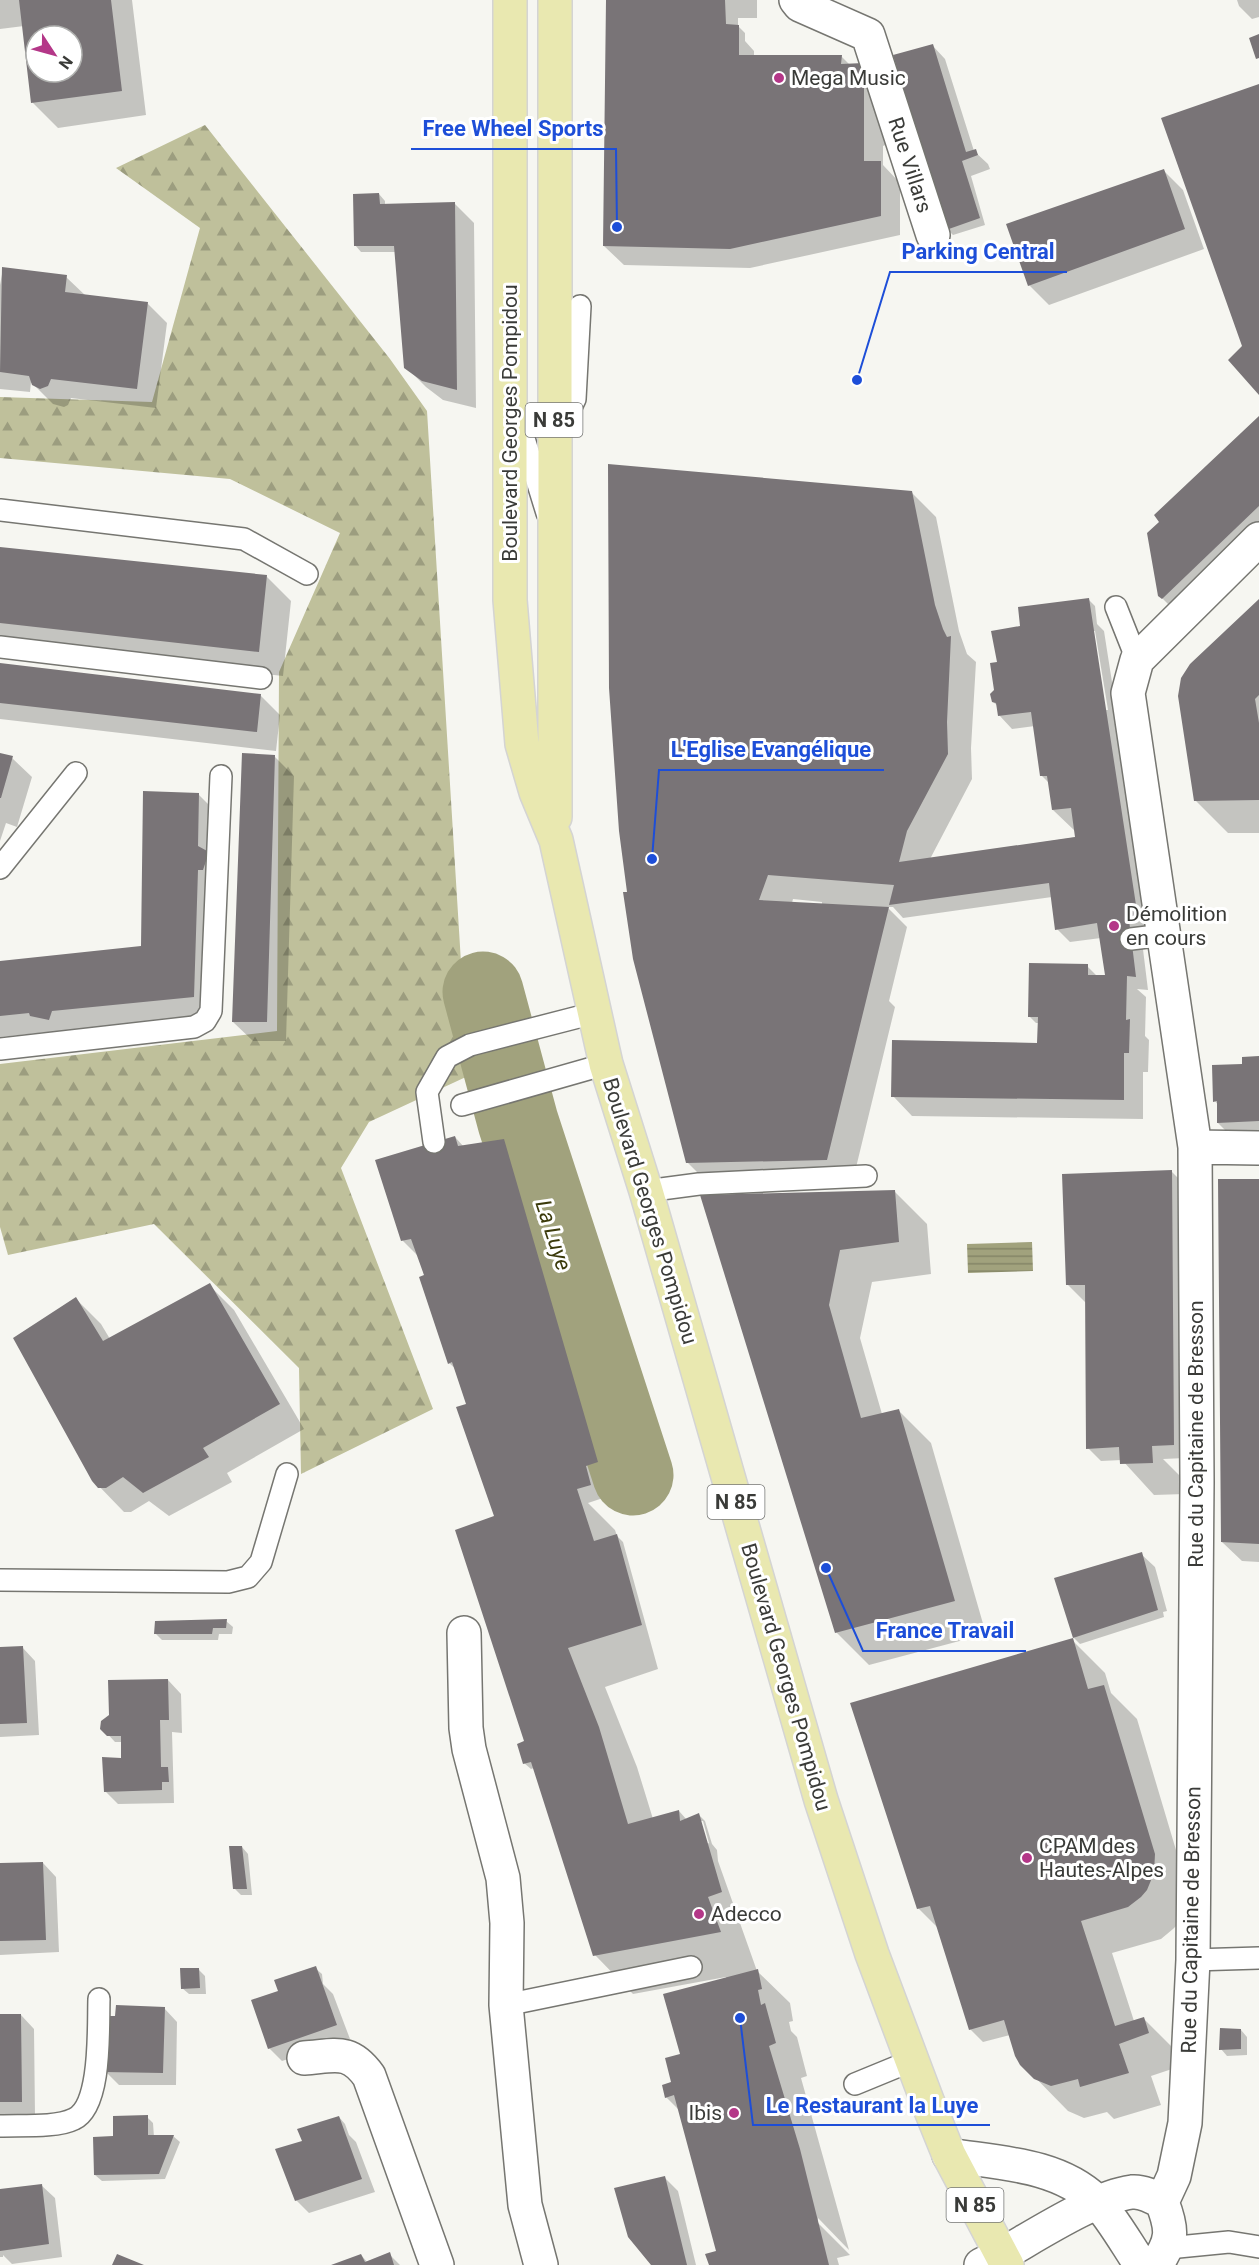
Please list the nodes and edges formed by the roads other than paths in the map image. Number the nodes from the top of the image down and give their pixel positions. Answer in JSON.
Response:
{"nodes":[{"id":1,"x":510,"y":0,"type":"edge"},
{"id":2,"x":555,"y":0,"type":"edge"},
{"id":3,"x":796,"y":0,"type":"edge"},
{"id":4,"x":933,"y":235,"type":"dead end"},
{"id":5,"x":580,"y":306,"type":"dead end"},
{"id":6,"x":509,"y":390,"type":"junction"},
{"id":7,"x":554,"y":442,"type":"junction"},
{"id":8,"x":0,"y":510,"type":"edge"},
{"id":9,"x":554,"y":537,"type":"junction"},
{"id":10,"x":1259,"y":539,"type":"edge"},
{"id":11,"x":307,"y":574,"type":"dead end"},
{"id":12,"x":1116,"y":607,"type":"dead end"},
{"id":13,"x":0,"y":647,"type":"edge"},
{"id":14,"x":1137,"y":660,"type":"junction"},
{"id":15,"x":261,"y":678,"type":"dead end"},
{"id":16,"x":76,"y":773,"type":"dead end"},
{"id":17,"x":221,"y":776,"type":"dead end"},
{"id":18,"x":556,"y":840,"type":"junction"},
{"id":19,"x":0,"y":868,"type":"edge"},
{"id":20,"x":1164,"y":935,"type":"junction"},
{"id":21,"x":1131,"y":939,"type":"dead end"},
{"id":22,"x":594,"y":1013,"type":"junction"},
{"id":23,"x":0,"y":1049,"type":"edge"},
{"id":24,"x":606,"y":1064,"type":"junction"},
{"id":25,"x":471,"y":1103,"type":"dead end"},
{"id":26,"x":434,"y":1142,"type":"dead end"},
{"id":27,"x":1195,"y":1147,"type":"junction"},
{"id":28,"x":1259,"y":1148,"type":"edge"},
{"id":29,"x":866,"y":1176,"type":"dead end"},
{"id":30,"x":646,"y":1191,"type":"junction"},
{"id":31,"x":287,"y":1474,"type":"dead end"},
{"id":32,"x":0,"y":1580,"type":"edge"},
{"id":33,"x":464,"y":1633,"type":"dead end"},
{"id":34,"x":1259,"y":1958,"type":"edge"},
{"id":35,"x":1193,"y":1960,"type":"junction"},
{"id":36,"x":691,"y":1967,"type":"dead end"},
{"id":37,"x":99,"y":1999,"type":"dead end"},
{"id":38,"x":506,"y":2006,"type":"junction"},
{"id":39,"x":304,"y":2058,"type":"dead end"},
{"id":40,"x":911,"y":2061,"type":"junction"},
{"id":41,"x":855,"y":2084,"type":"dead end"},
{"id":42,"x":0,"y":2126,"type":"edge"},
{"id":43,"x":949,"y":2155,"type":"junction"},
{"id":44,"x":1098,"y":2202,"type":"junction"},
{"id":45,"x":1162,"y":2202,"type":"junction"},
{"id":46,"x":1259,"y":2247,"type":"edge"},
{"id":47,"x":1162,"y":2256,"type":"edge"},
{"id":48,"x":996,"y":2262,"type":"edge"},
{"id":49,"x":437,"y":2265,"type":"edge"},
{"id":50,"x":540,"y":2265,"type":"edge"},
{"id":51,"x":1141,"y":2265,"type":"edge"}],
"edges":[{"from":1,"to":6,"type":"main road","name":"Boulevard Georges Pompidou","number":"N 85"},
{"from":2,"to":7,"type":"main road","name":"Boulevard Georges Pompidou","number":"N 85"},
{"from":3,"to":4,"type":"street","name":"Rue Villars"},
{"from":5,"to":7,"type":"lane"},
{"from":6,"to":9,"type":"lane"},
{"from":6,"to":18,"type":"main road","name":"Boulevard Georges Pompidou","number":"N 85"},
{"from":7,"to":9,"type":"main road","name":"Boulevard Georges Pompidou","number":"N 85"},
{"from":8,"to":11,"type":"lane"},
{"from":9,"to":18,"type":"main road","name":"Boulevard Georges Pompidou","number":"N 85"},
{"from":10,"to":14,"type":"street","name":"Rue du Capitaine de Bresson"},
{"from":12,"to":14,"type":"lane"},
{"from":13,"to":15,"type":"lane"},
{"from":14,"to":20,"type":"street","name":"Rue du Capitaine de Bresson"},
{"from":16,"to":19,"type":"lane"},
{"from":17,"to":23,"type":"lane"},
{"from":18,"to":22,"type":"main road","name":"Boulevard Georges Pompidou","number":"N 85"},
{"from":20,"to":21,"type":"lane"},
{"from":20,"to":27,"type":"street","name":"Rue du Capitaine de Bresson"},
{"from":22,"to":24,"type":"main road","name":"Boulevard Georges Pompidou","number":"N 85"},
{"from":22,"to":26,"type":"lane"},
{"from":24,"to":25,"type":"lane"},
{"from":24,"to":30,"type":"main road","name":"Boulevard Georges Pompidou","number":"N 85"},
{"from":27,"to":28,"type":"street"},
{"from":27,"to":35,"type":"street","name":"Rue du Capitaine de Bresson"},
{"from":29,"to":30,"type":"lane"},
{"from":30,"to":40,"type":"main road","name":"Boulevard Georges Pompidou","number":"N 85"},
{"from":31,"to":32,"type":"lane"},
{"from":33,"to":38,"type":"street"},
{"from":34,"to":35,"type":"lane"},
{"from":35,"to":45,"type":"street","name":"Rue du Capitaine de Bresson"},
{"from":36,"to":38,"type":"lane"},
{"from":37,"to":42,"type":"lane"},
{"from":38,"to":50,"type":"street"},
{"from":39,"to":49,"type":"street"},
{"from":40,"to":41,"type":"lane"},
{"from":40,"to":43,"type":"main road","name":"Boulevard Georges Pompidou","number":"N 85"},
{"from":43,"to":44,"type":"street"},
{"from":43,"to":48,"type":"main road","name":"Boulevard Georges Pompidou","number":"N 85"},
{"from":44,"to":45,"type":"street"},
{"from":44,"to":48,"type":"street"},
{"from":44,"to":51,"type":"street"},
{"from":45,"to":47,"type":"street"},
{"from":46,"to":47,"type":"lane"}]}
